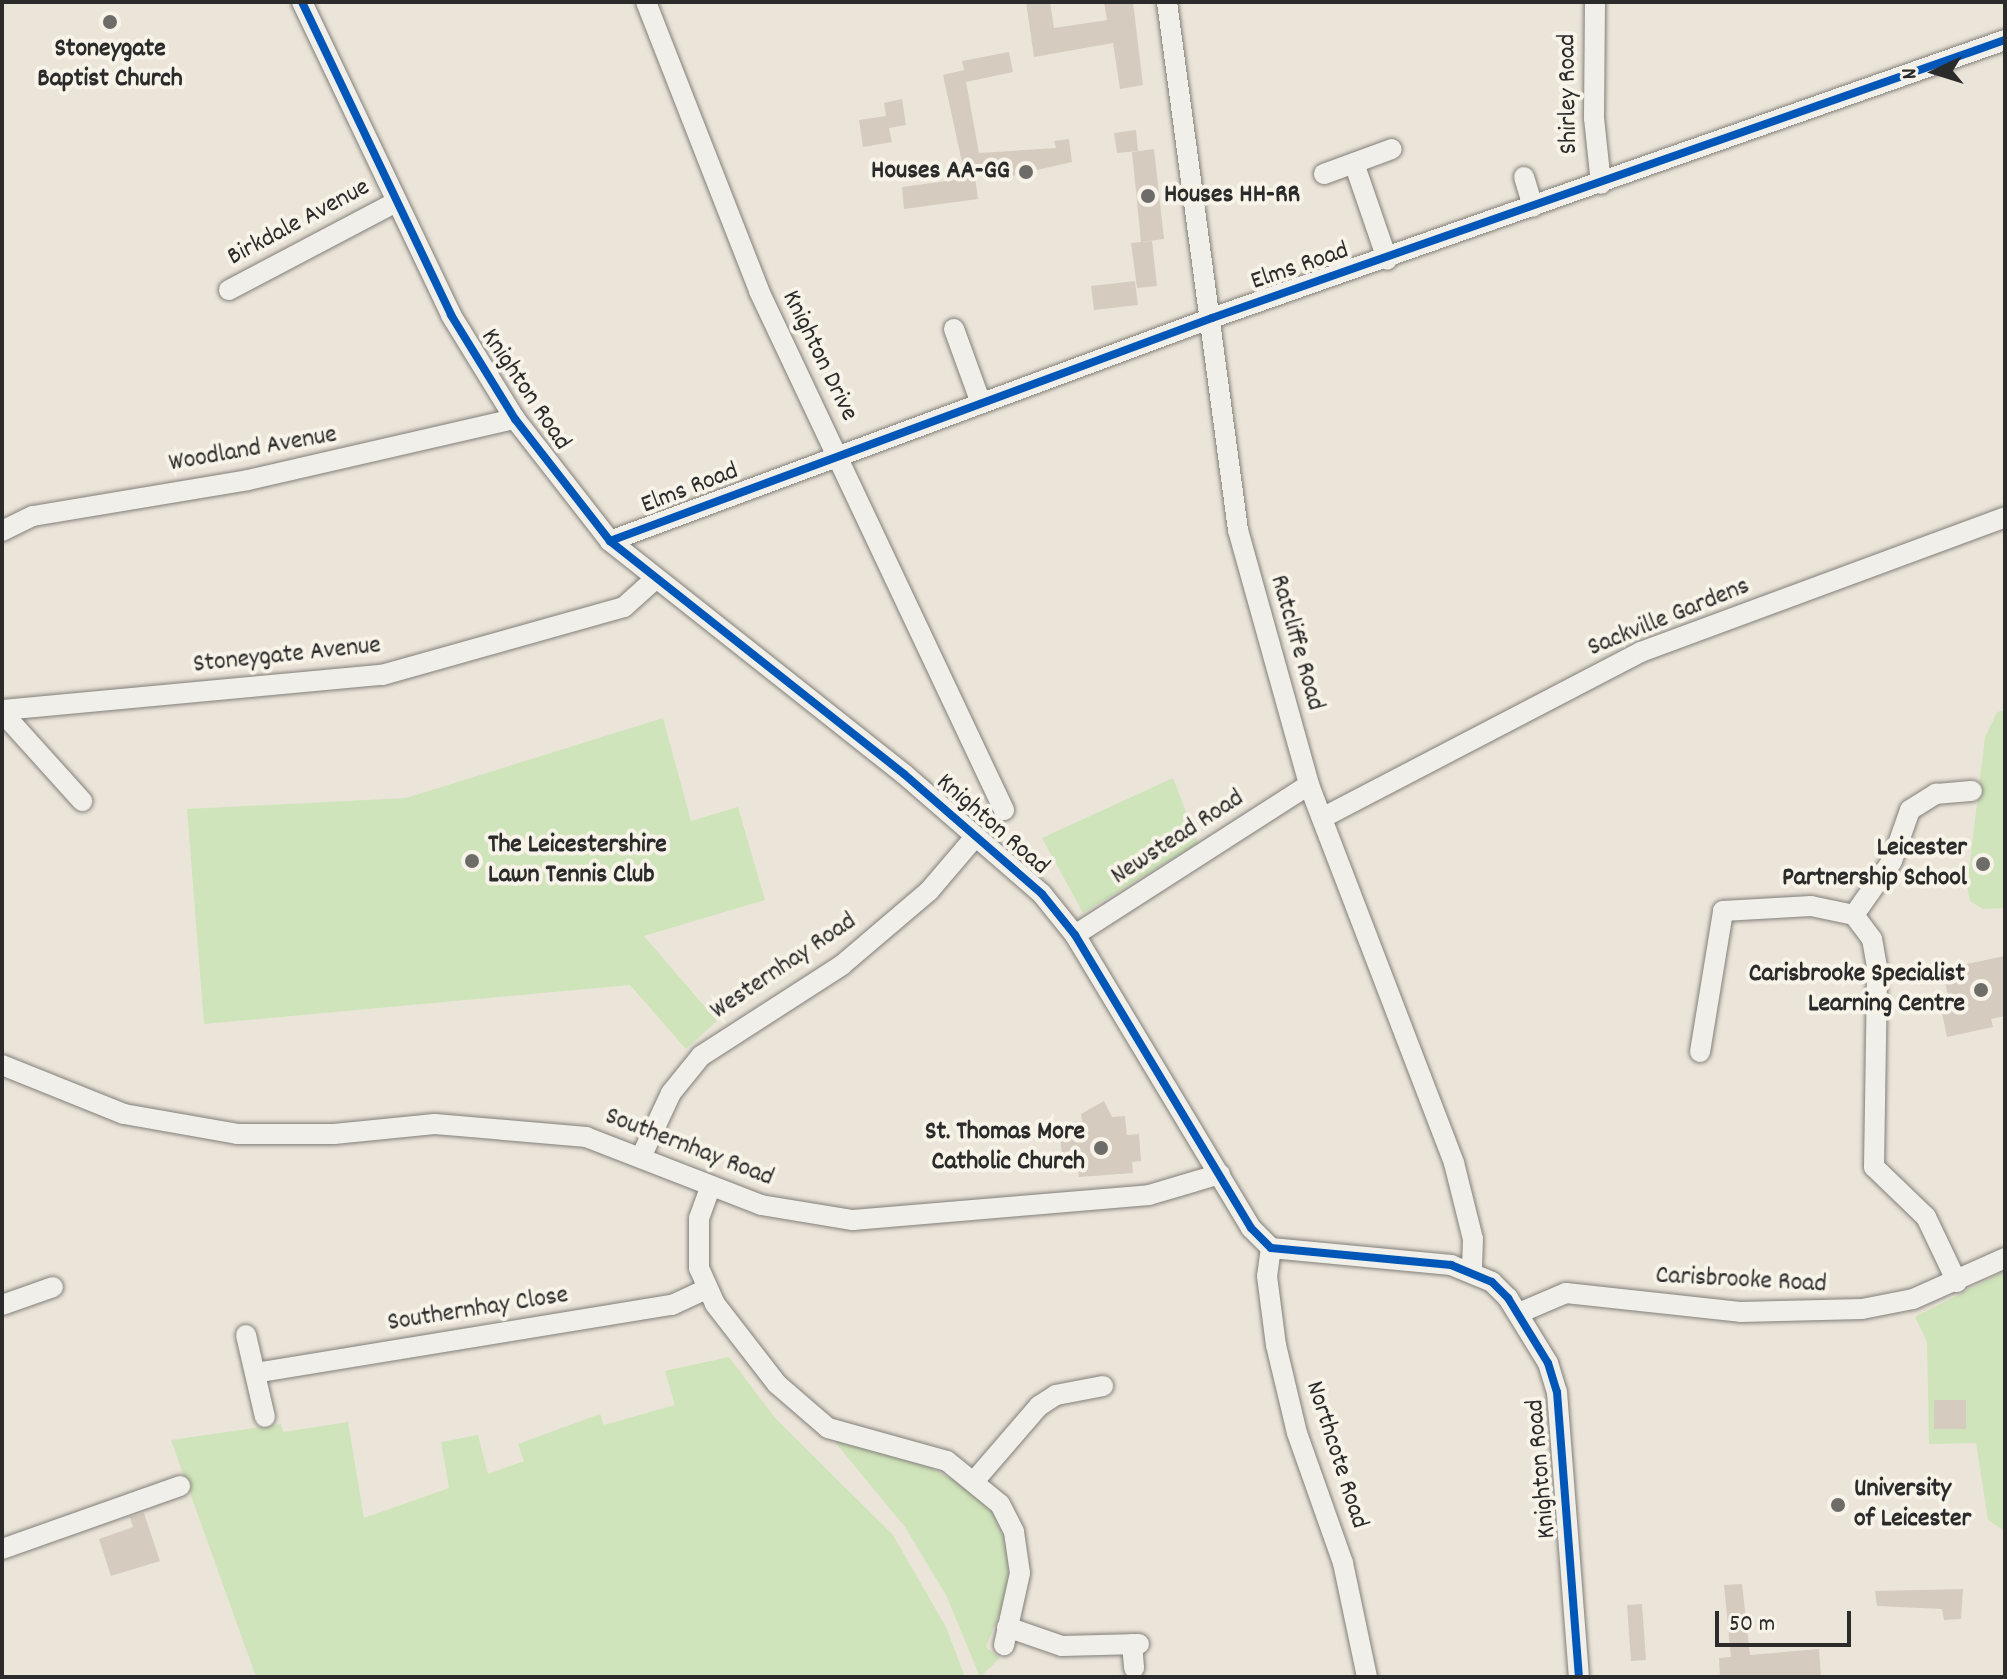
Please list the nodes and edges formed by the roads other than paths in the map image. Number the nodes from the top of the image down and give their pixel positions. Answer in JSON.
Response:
{"nodes":[{"id":1,"x":302,"y":2,"type":"edge"},
{"id":2,"x":646,"y":2,"type":"edge"},
{"id":3,"x":1167,"y":2,"type":"edge"},
{"id":4,"x":1595,"y":2,"type":"edge"},
{"id":5,"x":2005,"y":40,"type":"edge"},
{"id":6,"x":1392,"y":149,"type":"dead end"},
{"id":7,"x":1354,"y":163,"type":"junction"},
{"id":8,"x":1324,"y":174,"type":"dead end"},
{"id":9,"x":1524,"y":177,"type":"dead end"},
{"id":10,"x":1601,"y":184,"type":"junction"},
{"id":11,"x":394,"y":203,"type":"junction"},
{"id":12,"x":1533,"y":207,"type":"junction"},
{"id":13,"x":1387,"y":259,"type":"junction"},
{"id":14,"x":229,"y":290,"type":"dead end"},
{"id":15,"x":1212,"y":318,"type":"junction"},
{"id":16,"x":954,"y":329,"type":"dead end"},
{"id":17,"x":981,"y":403,"type":"junction"},
{"id":18,"x":515,"y":419,"type":"junction"},
{"id":19,"x":838,"y":453,"type":"junction"},
{"id":20,"x":2005,"y":517,"type":"edge"},
{"id":21,"x":2,"y":531,"type":"edge"},
{"id":22,"x":610,"y":541,"type":"junction"},
{"id":23,"x":654,"y":580,"type":"junction"},
{"id":24,"x":2,"y":711,"type":"edge"},
{"id":25,"x":1309,"y":785,"type":"junction"},
{"id":26,"x":1972,"y":791,"type":"dead end"},
{"id":27,"x":82,"y":801,"type":"dead end"},
{"id":28,"x":1004,"y":810,"type":"dead end"},
{"id":29,"x":1322,"y":818,"type":"junction"},
{"id":30,"x":975,"y":837,"type":"junction"},
{"id":31,"x":1854,"y":915,"type":"junction"},
{"id":32,"x":1075,"y":935,"type":"junction"},
{"id":33,"x":1700,"y":1052,"type":"dead end"},
{"id":34,"x":2,"y":1065,"type":"edge"},
{"id":35,"x":642,"y":1155,"type":"junction"},
{"id":36,"x":1220,"y":1174,"type":"junction"},
{"id":37,"x":710,"y":1188,"type":"junction"},
{"id":38,"x":1271,"y":1248,"type":"junction"},
{"id":39,"x":2005,"y":1258,"type":"edge"},
{"id":40,"x":1472,"y":1273,"type":"junction"},
{"id":41,"x":1957,"y":1282,"type":"junction"},
{"id":42,"x":53,"y":1287,"type":"dead end"},
{"id":43,"x":707,"y":1289,"type":"junction"},
{"id":44,"x":2,"y":1305,"type":"edge"},
{"id":45,"x":1519,"y":1313,"type":"junction"},
{"id":46,"x":246,"y":1335,"type":"dead end"},
{"id":47,"x":255,"y":1373,"type":"junction"},
{"id":48,"x":1103,"y":1386,"type":"dead end"},
{"id":49,"x":265,"y":1417,"type":"dead end"},
{"id":50,"x":976,"y":1479,"type":"junction"},
{"id":51,"x":180,"y":1486,"type":"dead end"},
{"id":52,"x":2,"y":1549,"type":"edge"},
{"id":53,"x":1134,"y":1668,"type":"dead end"},
{"id":54,"x":1367,"y":1677,"type":"edge"},
{"id":55,"x":1579,"y":1677,"type":"edge"}],
"edges":[{"from":1,"to":11,"type":"street","name":"Knighton Road"},
{"from":2,"to":19,"type":"street","name":"Knighton Drive"},
{"from":3,"to":15,"type":"street","name":"Ratcliffe Road"},
{"from":4,"to":10,"type":"street","name":"Shirley Road"},
{"from":5,"to":10,"type":"street","name":"Elms Road"},
{"from":6,"to":7,"type":"street"},
{"from":7,"to":8,"type":"street"},
{"from":7,"to":13,"type":"street"},
{"from":9,"to":12,"type":"street"},
{"from":10,"to":12,"type":"street","name":"Elms Road"},
{"from":11,"to":14,"type":"street","name":"Birkdale Avenue"},
{"from":11,"to":18,"type":"street","name":"Knighton Road"},
{"from":12,"to":13,"type":"street","name":"Elms Road"},
{"from":13,"to":15,"type":"street","name":"Elms Road"},
{"from":15,"to":17,"type":"street","name":"Elms Road"},
{"from":15,"to":25,"type":"street","name":"Ratcliffe Road"},
{"from":16,"to":17,"type":"street"},
{"from":17,"to":19,"type":"street","name":"Elms Road"},
{"from":18,"to":21,"type":"street","name":"Woodland Avenue"},
{"from":18,"to":22,"type":"street","name":"Knighton Road"},
{"from":19,"to":22,"type":"street","name":"Elms Road"},
{"from":19,"to":28,"type":"street","name":"Knighton Drive"},
{"from":20,"to":29,"type":"street","name":"Sackville Gardens"},
{"from":22,"to":23,"type":"street","name":"Knighton Road"},
{"from":23,"to":24,"type":"street","name":"Stoneygate Avenue"},
{"from":23,"to":30,"type":"street","name":"Knighton Road"},
{"from":24,"to":27,"type":"street"},
{"from":25,"to":29,"type":"street","name":"Ratcliffe Road"},
{"from":25,"to":32,"type":"street","name":"Newstead Road"},
{"from":26,"to":31,"type":"street"},
{"from":29,"to":40,"type":"street","name":"Ratcliffe Road"},
{"from":30,"to":32,"type":"street","name":"Knighton Road"},
{"from":30,"to":35,"type":"street","name":"Westernhay Road"},
{"from":31,"to":33,"type":"street"},
{"from":31,"to":41,"type":"street"},
{"from":32,"to":36,"type":"street","name":"Knighton Road"},
{"from":34,"to":35,"type":"street","name":"Southernhay Road"},
{"from":35,"to":37,"type":"street","name":"Southernhay Road"},
{"from":36,"to":37,"type":"street","name":"Southernhay Road"},
{"from":36,"to":38,"type":"street","name":"Knighton Road"},
{"from":37,"to":43,"type":"street"},
{"from":38,"to":40,"type":"street","name":"Knighton Road"},
{"from":38,"to":54,"type":"street","name":"Northcote Road"},
{"from":39,"to":41,"type":"street","name":"Carisbrooke Road"},
{"from":40,"to":45,"type":"street","name":"Knighton Road"},
{"from":41,"to":45,"type":"street","name":"Carisbrooke Road"},
{"from":42,"to":44,"type":"street"},
{"from":43,"to":47,"type":"street","name":"Southernhay Close"},
{"from":43,"to":50,"type":"street"},
{"from":45,"to":55,"type":"street","name":"Knighton Road"},
{"from":46,"to":47,"type":"street"},
{"from":47,"to":49,"type":"street"},
{"from":48,"to":50,"type":"street"},
{"from":50,"to":53,"type":"street"},
{"from":51,"to":52,"type":"street"}]}
